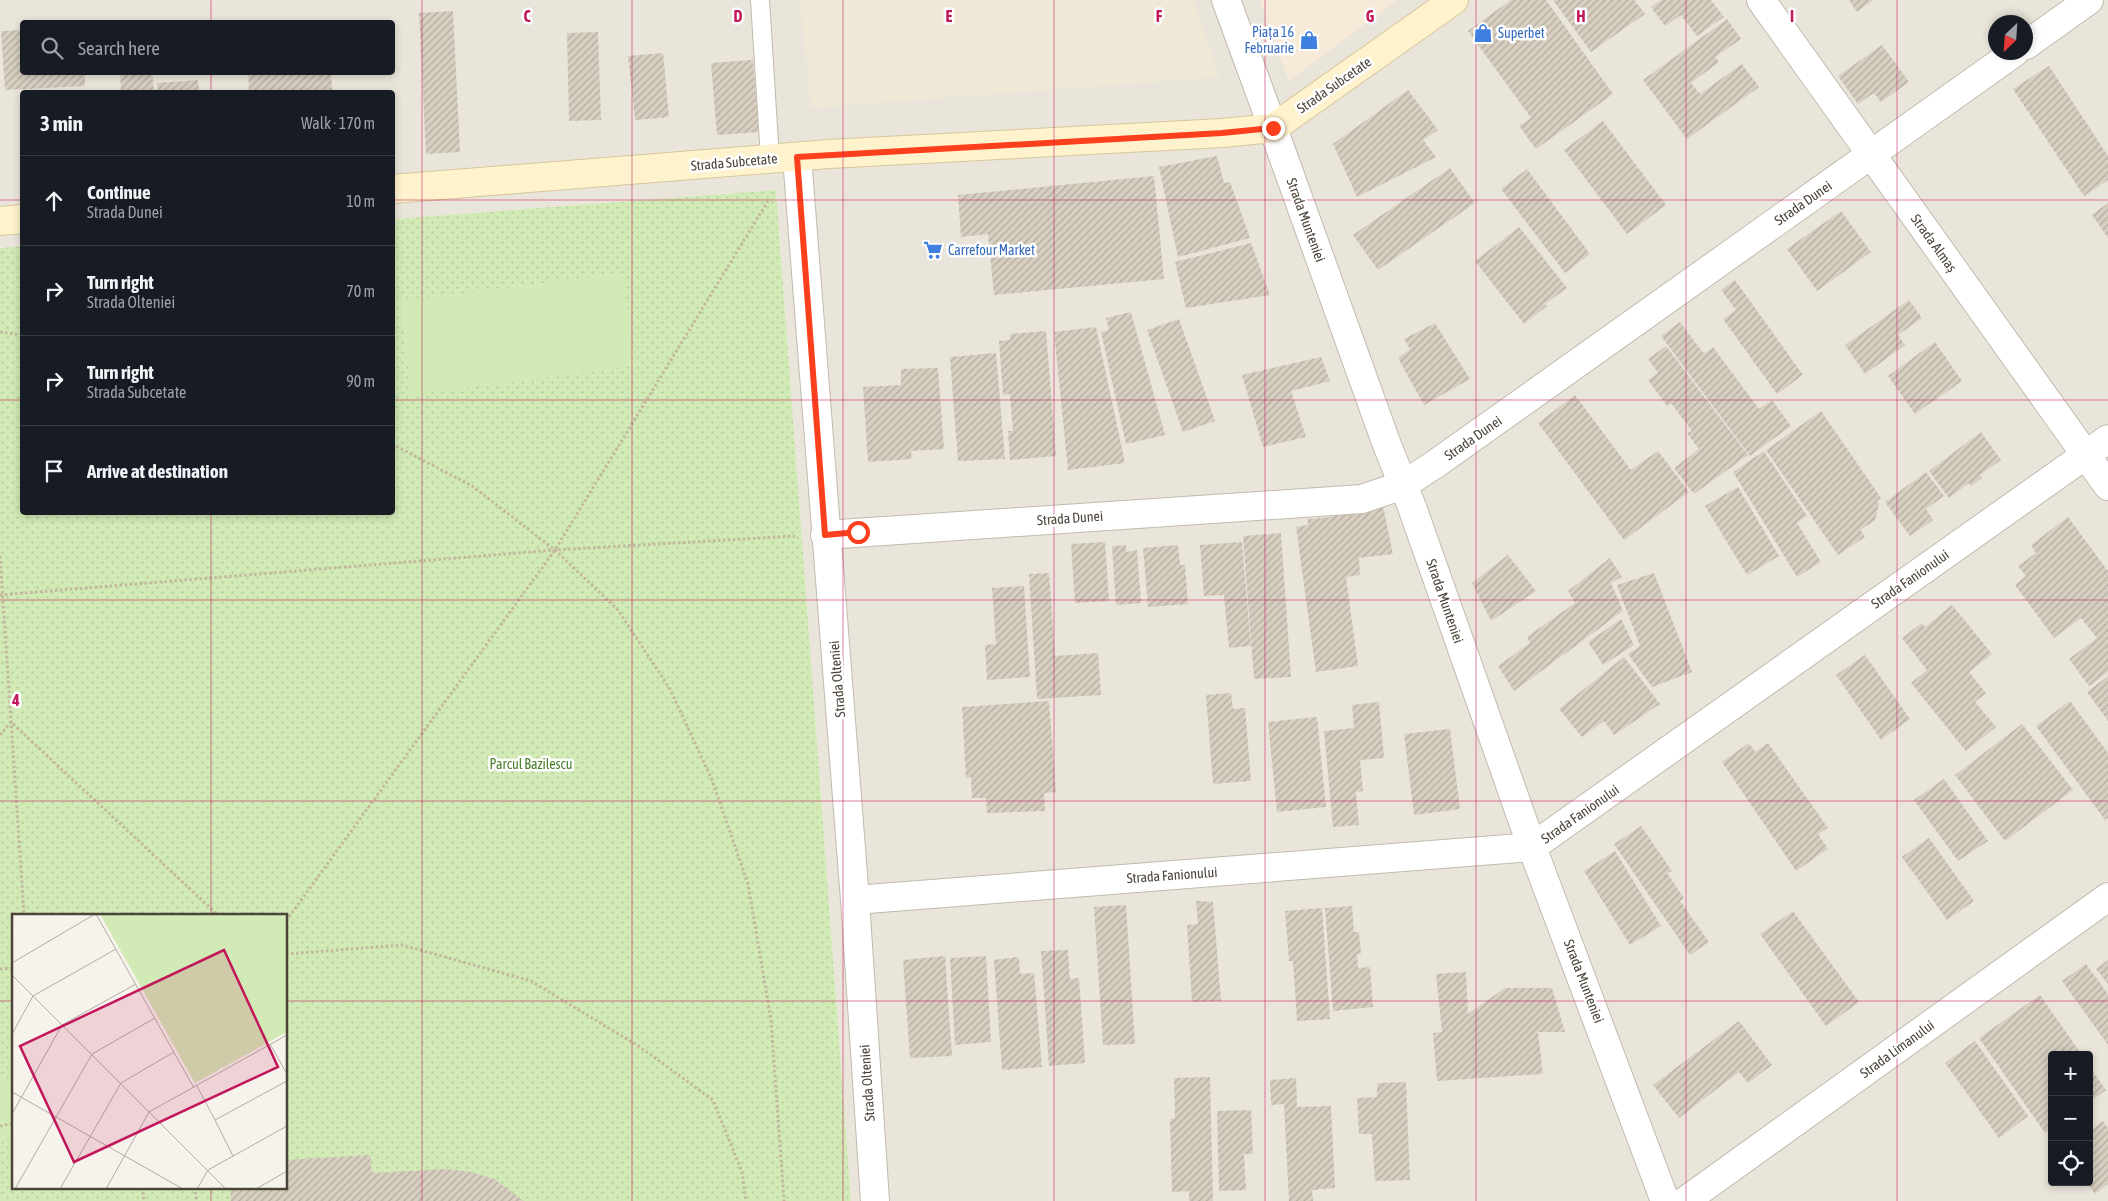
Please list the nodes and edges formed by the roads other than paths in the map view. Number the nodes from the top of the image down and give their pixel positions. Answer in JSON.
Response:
{"nodes":[{"id":1,"x":760,"y":0,"type":"edge"},
{"id":2,"x":1226,"y":0,"type":"edge"},
{"id":3,"x":1454,"y":0,"type":"edge"},
{"id":4,"x":1761,"y":0,"type":"edge"},
{"id":5,"x":2089,"y":0,"type":"edge"},
{"id":6,"x":2033,"y":40,"type":"edge"},
{"id":7,"x":2004,"y":60,"type":"edge"},
{"id":8,"x":1273,"y":128,"type":"junction"},
{"id":9,"x":1871,"y":155,"type":"junction"},
{"id":10,"x":797,"y":157,"type":"junction"},
{"id":11,"x":770,"y":159,"type":"junction"},
{"id":12,"x":395,"y":189,"type":"edge"},
{"id":13,"x":20,"y":219,"type":"edge"},
{"id":14,"x":0,"y":221,"type":"edge"},
{"id":15,"x":2108,"y":439,"type":"edge"},
{"id":16,"x":2086,"y":455,"type":"junction"},
{"id":17,"x":1403,"y":485,"type":"junction"},
{"id":18,"x":2108,"y":486,"type":"edge"},
{"id":19,"x":825,"y":535,"type":"junction"},
{"id":20,"x":1532,"y":848,"type":"junction"},
{"id":21,"x":2108,"y":897,"type":"edge"},
{"id":22,"x":855,"y":900,"type":"junction"},
{"id":23,"x":875,"y":1201,"type":"edge"},
{"id":24,"x":1666,"y":1201,"type":"edge"},
{"id":25,"x":1685,"y":1201,"type":"edge"}],
"edges":[{"from":1,"to":11,"type":"lane"},
{"from":2,"to":8,"type":"street","name":"Strada Munteniei"},
{"from":3,"to":8,"type":"street","name":"Strada Subcetate"},
{"from":4,"to":9,"type":"street","name":"Strada Almaș"},
{"from":5,"to":6,"type":"street"},
{"from":7,"to":9,"type":"street","name":"Strada Dunei"},
{"from":8,"to":10,"type":"street","name":"Strada Subcetate"},
{"from":8,"to":17,"type":"street","name":"Strada Munteniei"},
{"from":9,"to":16,"type":"street","name":"Strada Almaș"},
{"from":9,"to":17,"type":"street","name":"Strada Dunei"},
{"from":10,"to":11,"type":"street","name":"Strada Subcetate"},
{"from":10,"to":19,"type":"street","name":"Strada Olteniei"},
{"from":11,"to":12,"type":"street","name":"Strada Subcetate"},
{"from":13,"to":14,"type":"street"},
{"from":15,"to":16,"type":"street","name":"Strada Fanionului"},
{"from":16,"to":18,"type":"street","name":"Strada Almaș"},
{"from":16,"to":20,"type":"street","name":"Strada Fanionului"},
{"from":17,"to":19,"type":"street","name":"Strada Dunei"},
{"from":17,"to":20,"type":"street","name":"Strada Munteniei"},
{"from":19,"to":22,"type":"street","name":"Strada Olteniei"},
{"from":20,"to":22,"type":"street","name":"Strada Fanionului"},
{"from":20,"to":24,"type":"street","name":"Strada Munteniei"},
{"from":21,"to":25,"type":"street","name":"Strada Limanului"},
{"from":22,"to":23,"type":"street","name":"Strada Olteniei"}]}
